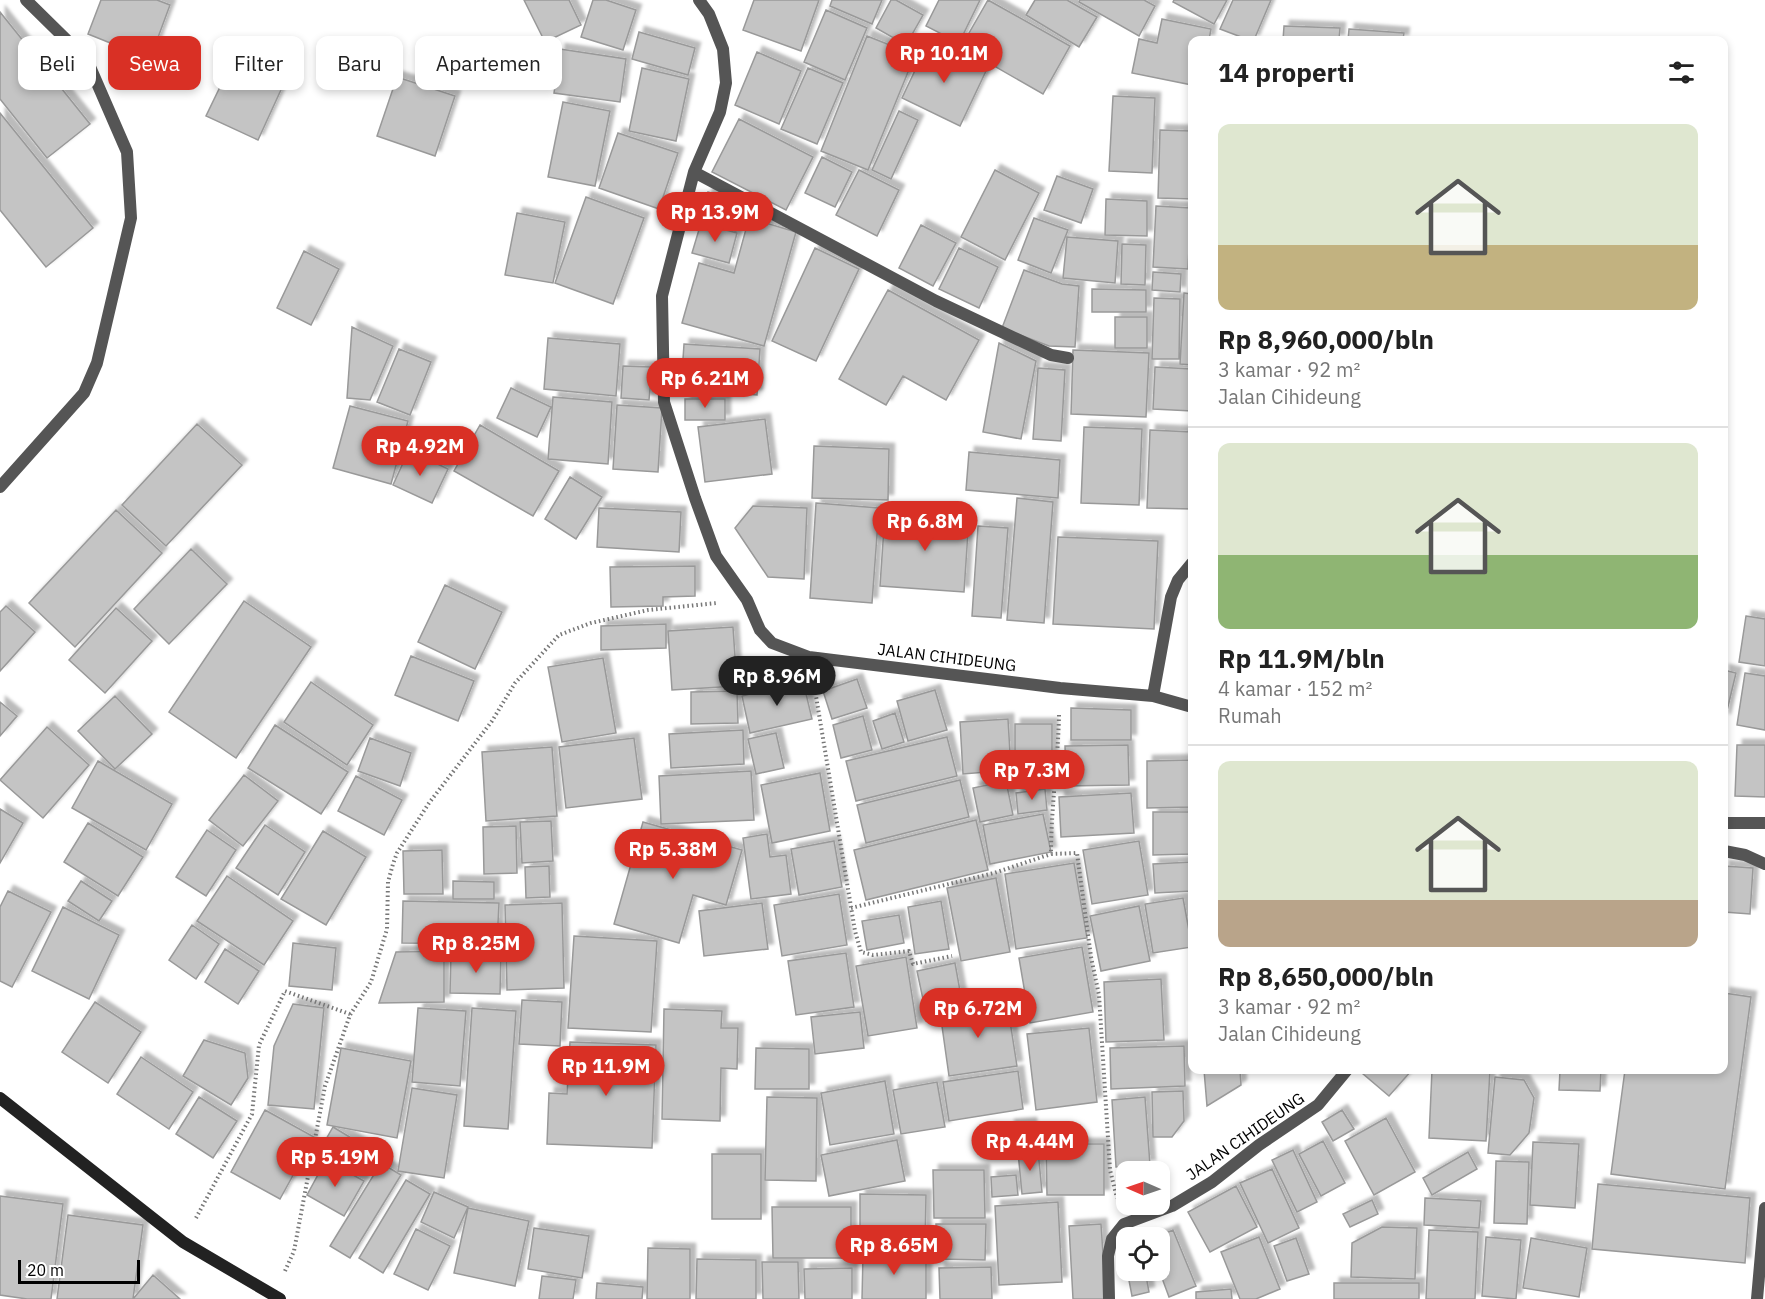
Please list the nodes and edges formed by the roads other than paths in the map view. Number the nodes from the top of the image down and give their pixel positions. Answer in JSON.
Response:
{"nodes":[{"id":1,"x":26,"y":0,"type":"edge"},
{"id":2,"x":699,"y":0,"type":"edge"},
{"id":3,"x":694,"y":172,"type":"junction"},
{"id":4,"x":1068,"y":358,"type":"dead end"},
{"id":5,"x":0,"y":487,"type":"edge"},
{"id":6,"x":1188,"y":568,"type":"edge"},
{"id":7,"x":1153,"y":696,"type":"junction"},
{"id":8,"x":1188,"y":706,"type":"edge"},
{"id":9,"x":1728,"y":823,"type":"edge"},
{"id":10,"x":1765,"y":823,"type":"edge"},
{"id":11,"x":1728,"y":851,"type":"edge"},
{"id":12,"x":1765,"y":864,"type":"edge"},
{"id":13,"x":1344,"y":1074,"type":"edge"},
{"id":14,"x":0,"y":1098,"type":"edge"},
{"id":15,"x":1765,"y":1208,"type":"edge"},
{"id":16,"x":277,"y":1297,"type":"edge"},
{"id":17,"x":1109,"y":1299,"type":"edge"},
{"id":18,"x":1757,"y":1299,"type":"edge"}],
"edges":[{"from":1,"to":5,"type":"street"},
{"from":2,"to":3,"type":"street","name":"JALAN CIHIDEUNG"},
{"from":3,"to":4,"type":"street"},
{"from":3,"to":7,"type":"street","name":"JALAN CIHIDEUNG"},
{"from":6,"to":7,"type":"street"},
{"from":7,"to":8,"type":"street","name":"JALAN CIHIDEUNG"},
{"from":9,"to":10,"type":"street"},
{"from":11,"to":12,"type":"street"},
{"from":13,"to":17,"type":"street","name":"JALAN CIHIDEUNG"},
{"from":14,"to":16,"type":"main road"},
{"from":15,"to":18,"type":"street"}]}
